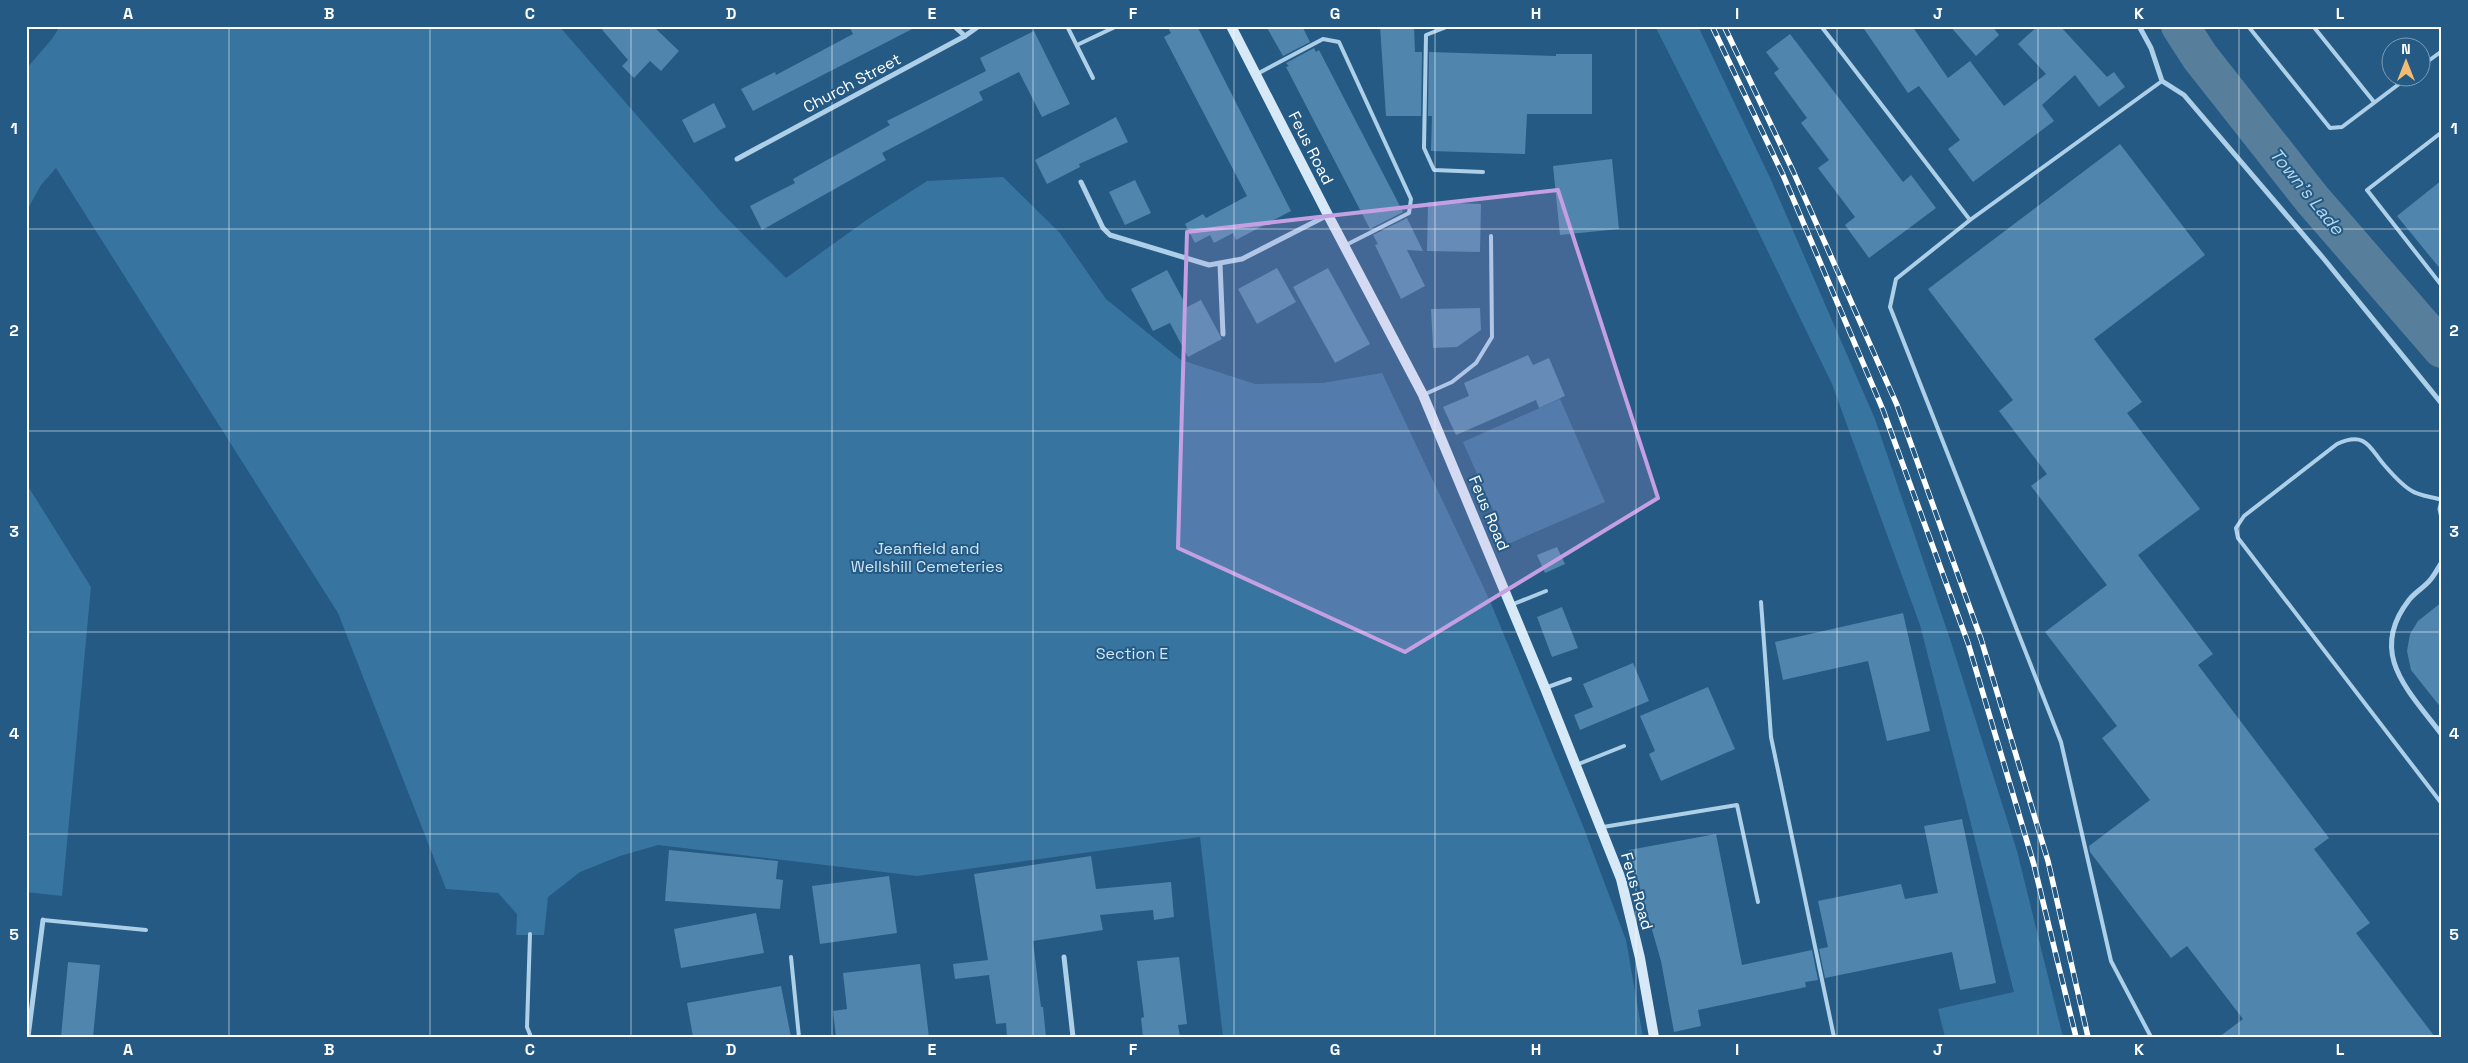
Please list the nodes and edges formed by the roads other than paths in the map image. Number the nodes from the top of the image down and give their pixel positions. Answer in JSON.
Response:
{"nodes":[{"id":1,"x":954,"y":26,"type":"edge"},
{"id":2,"x":979,"y":26,"type":"edge"},
{"id":3,"x":1067,"y":26,"type":"edge"},
{"id":4,"x":1231,"y":26,"type":"edge"},
{"id":5,"x":1449,"y":26,"type":"edge"},
{"id":6,"x":1820,"y":26,"type":"edge"},
{"id":7,"x":2139,"y":26,"type":"edge"},
{"id":8,"x":2248,"y":26,"type":"edge"},
{"id":9,"x":2313,"y":26,"type":"edge"},
{"id":10,"x":1115,"y":27,"type":"edge"},
{"id":11,"x":965,"y":36,"type":"junction"},
{"id":12,"x":1077,"y":45,"type":"junction"},
{"id":13,"x":2442,"y":52,"type":"edge"},
{"id":14,"x":2430,"y":60,"type":"edge"},
{"id":15,"x":1256,"y":74,"type":"junction"},
{"id":16,"x":1093,"y":78,"type":"dead end"},
{"id":17,"x":2162,"y":82,"type":"junction"},
{"id":18,"x":2393,"y":88,"type":"edge"},
{"id":19,"x":2374,"y":102,"type":"junction"},
{"id":20,"x":2442,"y":132,"type":"edge"},
{"id":21,"x":736,"y":159,"type":"dead end"},
{"id":22,"x":1483,"y":172,"type":"dead end"},
{"id":23,"x":1081,"y":182,"type":"dead end"},
{"id":24,"x":1328,"y":215,"type":"junction"},
{"id":25,"x":1970,"y":220,"type":"junction"},
{"id":26,"x":1491,"y":236,"type":"dead end"},
{"id":27,"x":1344,"y":246,"type":"junction"},
{"id":28,"x":1220,"y":264,"type":"junction"},
{"id":29,"x":2442,"y":286,"type":"edge"},
{"id":30,"x":1223,"y":334,"type":"dead end"},
{"id":31,"x":1423,"y":395,"type":"junction"},
{"id":32,"x":2442,"y":404,"type":"edge"},
{"id":33,"x":2442,"y":500,"type":"edge"},
{"id":34,"x":2442,"y":518,"type":"edge"},
{"id":35,"x":2442,"y":562,"type":"edge"},
{"id":36,"x":1546,"y":591,"type":"dead end"},
{"id":37,"x":1761,"y":602,"type":"dead end"},
{"id":38,"x":1510,"y":605,"type":"junction"},
{"id":39,"x":1570,"y":679,"type":"dead end"},
{"id":40,"x":1545,"y":688,"type":"junction"},
{"id":41,"x":2442,"y":734,"type":"edge"},
{"id":42,"x":1624,"y":746,"type":"dead end"},
{"id":43,"x":1576,"y":765,"type":"junction"},
{"id":44,"x":2442,"y":804,"type":"edge"},
{"id":45,"x":1600,"y":827,"type":"junction"},
{"id":46,"x":1758,"y":902,"type":"dead end"},
{"id":47,"x":44,"y":920,"type":"joint"},
{"id":48,"x":146,"y":930,"type":"dead end"},
{"id":49,"x":530,"y":934,"type":"dead end"},
{"id":50,"x":791,"y":957,"type":"dead end"},
{"id":51,"x":1064,"y":957,"type":"dead end"},
{"id":52,"x":28,"y":1037,"type":"edge"},
{"id":53,"x":531,"y":1037,"type":"edge"},
{"id":54,"x":800,"y":1037,"type":"edge"},
{"id":55,"x":1073,"y":1037,"type":"edge"},
{"id":56,"x":1654,"y":1037,"type":"edge"},
{"id":57,"x":1834,"y":1037,"type":"edge"},
{"id":58,"x":2151,"y":1037,"type":"edge"}],
"edges":[{"from":1,"to":11,"type":"street"},
{"from":2,"to":11,"type":"street","name":"Church Street"},
{"from":3,"to":12,"type":"lane"},
{"from":4,"to":15,"type":"street","name":"Feus Road"},
{"from":5,"to":22,"type":"lane"},
{"from":6,"to":25,"type":"lane"},
{"from":7,"to":17,"type":"street"},
{"from":8,"to":19,"type":"lane"},
{"from":9,"to":19,"type":"lane"},
{"from":10,"to":12,"type":"lane"},
{"from":11,"to":21,"type":"street","name":"Church Street"},
{"from":12,"to":16,"type":"lane"},
{"from":13,"to":14,"type":"lane"},
{"from":15,"to":24,"type":"street","name":"Feus Road"},
{"from":15,"to":27,"type":"lane"},
{"from":17,"to":25,"type":"lane"},
{"from":17,"to":32,"type":"street"},
{"from":18,"to":19,"type":"lane"},
{"from":20,"to":29,"type":"lane"},
{"from":23,"to":28,"type":"street"},
{"from":24,"to":27,"type":"street","name":"Feus Road"},
{"from":24,"to":28,"type":"street"},
{"from":25,"to":58,"type":"lane"},
{"from":26,"to":31,"type":"lane"},
{"from":27,"to":31,"type":"street","name":"Feus Road"},
{"from":28,"to":30,"type":"street"},
{"from":31,"to":38,"type":"street","name":"Feus Road"},
{"from":33,"to":34,"type":"street"},
{"from":33,"to":44,"type":"lane"},
{"from":35,"to":41,"type":"street"},
{"from":36,"to":38,"type":"lane"},
{"from":37,"to":57,"type":"lane"},
{"from":38,"to":40,"type":"street","name":"Feus Road"},
{"from":39,"to":40,"type":"lane"},
{"from":40,"to":43,"type":"street","name":"Feus Road"},
{"from":42,"to":43,"type":"lane"},
{"from":43,"to":45,"type":"street","name":"Feus Road"},
{"from":45,"to":46,"type":"lane"},
{"from":45,"to":56,"type":"street","name":"Feus Road"},
{"from":47,"to":48,"type":"lane"},
{"from":47,"to":52,"type":"street"},
{"from":49,"to":53,"type":"lane"},
{"from":50,"to":54,"type":"lane"},
{"from":51,"to":55,"type":"street"}]}
